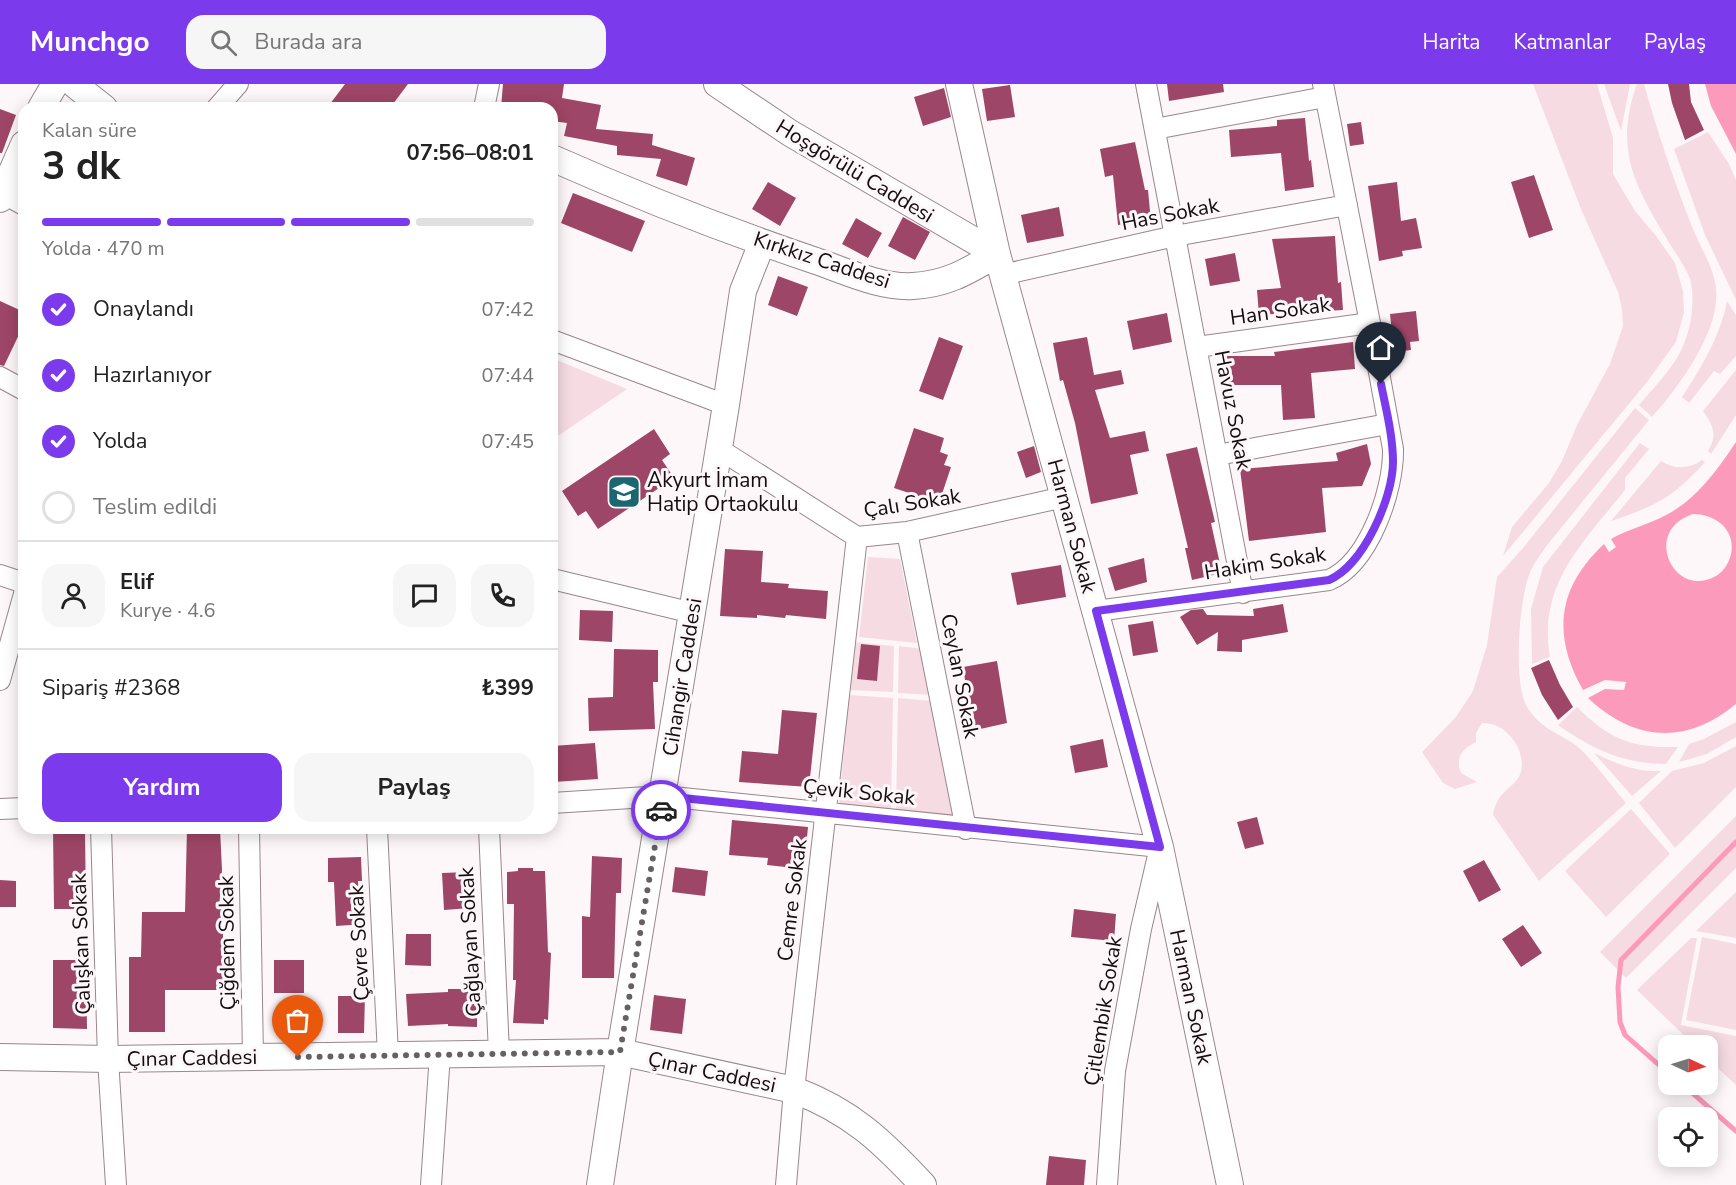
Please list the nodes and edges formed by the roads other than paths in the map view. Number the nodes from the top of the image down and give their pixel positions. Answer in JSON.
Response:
{"nodes":[{"id":1,"x":55,"y":84,"type":"edge"},
{"id":2,"x":74,"y":84,"type":"edge"},
{"id":3,"x":238,"y":84,"type":"edge"},
{"id":4,"x":489,"y":84,"type":"edge"},
{"id":5,"x":717,"y":84,"type":"edge"},
{"id":6,"x":959,"y":84,"type":"edge"},
{"id":7,"x":1146,"y":84,"type":"edge"},
{"id":8,"x":1324,"y":91,"type":"edge"},
{"id":9,"x":44,"y":102,"type":"edge"},
{"id":10,"x":96,"y":102,"type":"edge"},
{"id":11,"x":222,"y":102,"type":"edge"},
{"id":12,"x":485,"y":102,"type":"edge"},
{"id":13,"x":1155,"y":129,"type":"junction"},
{"id":14,"x":558,"y":160,"type":"edge"},
{"id":15,"x":18,"y":166,"type":"edge"},
{"id":16,"x":9,"y":199,"type":"edge"},
{"id":17,"x":1347,"y":205,"type":"junction"},
{"id":18,"x":1176,"y":236,"type":"junction"},
{"id":19,"x":762,"y":243,"type":"junction"},
{"id":20,"x":1000,"y":264,"type":"junction"},
{"id":21,"x":1370,"y":323,"type":"junction"},
{"id":22,"x":558,"y":342,"type":"edge"},
{"id":23,"x":1197,"y":347,"type":"junction"},
{"id":24,"x":0,"y":377,"type":"edge"},
{"id":25,"x":18,"y":387,"type":"edge"},
{"id":26,"x":726,"y":405,"type":"junction"},
{"id":27,"x":1388,"y":424,"type":"junction"},
{"id":28,"x":719,"y":449,"type":"junction"},
{"id":29,"x":1217,"y":455,"type":"junction"},
{"id":30,"x":1064,"y":497,"type":"junction"},
{"id":31,"x":907,"y":532,"type":"junction"},
{"id":32,"x":857,"y":537,"type":"junction"},
{"id":33,"x":0,"y":575,"type":"edge"},
{"id":34,"x":558,"y":580,"type":"edge"},
{"id":35,"x":18,"y":581,"type":"edge"},
{"id":36,"x":1243,"y":593,"type":"junction"},
{"id":37,"x":1096,"y":611,"type":"junction"},
{"id":38,"x":693,"y":612,"type":"junction"},
{"id":39,"x":18,"y":616,"type":"edge"},
{"id":40,"x":0,"y":680,"type":"edge"},
{"id":41,"x":663,"y":796,"type":"junction"},
{"id":42,"x":558,"y":803,"type":"edge"},
{"id":43,"x":18,"y":808,"type":"edge"},
{"id":44,"x":0,"y":809,"type":"edge"},
{"id":45,"x":826,"y":812,"type":"junction"},
{"id":46,"x":966,"y":829,"type":"junction"},
{"id":47,"x":101,"y":834,"type":"edge"},
{"id":48,"x":249,"y":834,"type":"edge"},
{"id":49,"x":377,"y":834,"type":"edge"},
{"id":50,"x":489,"y":834,"type":"edge"},
{"id":51,"x":1160,"y":847,"type":"junction"},
{"id":52,"x":620,"y":1052,"type":"junction"},
{"id":53,"x":499,"y":1053,"type":"junction"},
{"id":54,"x":440,"y":1054,"type":"junction"},
{"id":55,"x":388,"y":1055,"type":"junction"},
{"id":56,"x":0,"y":1057,"type":"edge"},
{"id":57,"x":253,"y":1058,"type":"junction"},
{"id":58,"x":108,"y":1059,"type":"junction"},
{"id":59,"x":794,"y":1090,"type":"junction"},
{"id":60,"x":116,"y":1185,"type":"edge"},
{"id":61,"x":431,"y":1185,"type":"edge"},
{"id":62,"x":600,"y":1185,"type":"edge"},
{"id":63,"x":786,"y":1185,"type":"edge"},
{"id":64,"x":923,"y":1185,"type":"edge"},
{"id":65,"x":1107,"y":1185,"type":"edge"},
{"id":66,"x":1230,"y":1185,"type":"edge"}],
"edges":[{"from":1,"to":9,"type":"street"},
{"from":2,"to":10,"type":"street"},
{"from":3,"to":11,"type":"street"},
{"from":4,"to":12,"type":"street"},
{"from":5,"to":20,"type":"street","name":"Hoşgörülü Caddesi"},
{"from":6,"to":20,"type":"street"},
{"from":7,"to":13,"type":"street","name":"Havuz Sokak"},
{"from":8,"to":13,"type":"street"},
{"from":8,"to":17,"type":"street","name":"Hakim Sokak"},
{"from":13,"to":18,"type":"street","name":"Havuz Sokak"},
{"from":14,"to":19,"type":"street","name":"Kırkkız Caddesi"},
{"from":15,"to":16,"type":"street"},
{"from":17,"to":18,"type":"street","name":"Has Sokak"},
{"from":17,"to":21,"type":"street","name":"Hakim Sokak"},
{"from":18,"to":20,"type":"street","name":"Has Sokak"},
{"from":18,"to":23,"type":"street","name":"Havuz Sokak"},
{"from":19,"to":20,"type":"street","name":"Kırkkız Caddesi"},
{"from":19,"to":26,"type":"street","name":"Cihangir Caddesi"},
{"from":20,"to":30,"type":"street","name":"Harman Sokak"},
{"from":21,"to":23,"type":"street","name":"Han Sokak"},
{"from":21,"to":27,"type":"street","name":"Hakim Sokak"},
{"from":22,"to":26,"type":"street"},
{"from":23,"to":29,"type":"street","name":"Havuz Sokak"},
{"from":24,"to":25,"type":"street"},
{"from":26,"to":28,"type":"street","name":"Cihangir Caddesi"},
{"from":27,"to":29,"type":"street"},
{"from":27,"to":36,"type":"street","name":"Hakim Sokak"},
{"from":28,"to":32,"type":"street","name":"Çalı Sokak"},
{"from":28,"to":38,"type":"street","name":"Cihangir Caddesi"},
{"from":29,"to":36,"type":"street","name":"Havuz Sokak"},
{"from":30,"to":31,"type":"street","name":"Çalı Sokak"},
{"from":30,"to":37,"type":"street","name":"Harman Sokak"},
{"from":31,"to":32,"type":"street","name":"Çalı Sokak"},
{"from":31,"to":46,"type":"street","name":"Ceylan Sokak"},
{"from":32,"to":45,"type":"street","name":"Cemre Sokak"},
{"from":33,"to":35,"type":"street"},
{"from":34,"to":38,"type":"street"},
{"from":36,"to":37,"type":"street","name":"Hakim Sokak"},
{"from":37,"to":51,"type":"street","name":"Harman Sokak"},
{"from":38,"to":41,"type":"street","name":"Cihangir Caddesi"},
{"from":39,"to":40,"type":"street"},
{"from":41,"to":42,"type":"street","name":"Çevik Sokak"},
{"from":41,"to":45,"type":"street","name":"Çevik Sokak"},
{"from":41,"to":52,"type":"street","name":"Cihangir Caddesi"},
{"from":43,"to":44,"type":"street"},
{"from":45,"to":46,"type":"street","name":"Çevik Sokak"},
{"from":45,"to":59,"type":"street","name":"Cemre Sokak"},
{"from":46,"to":51,"type":"street","name":"Çevik Sokak"},
{"from":47,"to":58,"type":"street","name":"Çalışkan Sokak"},
{"from":48,"to":57,"type":"street","name":"Çiğdem Sokak"},
{"from":49,"to":55,"type":"street","name":"Çevre Sokak"},
{"from":50,"to":53,"type":"street","name":"Çağlayan Sokak"},
{"from":51,"to":65,"type":"street","name":"Çitlembik Sokak"},
{"from":51,"to":66,"type":"street","name":"Harman Sokak"},
{"from":52,"to":53,"type":"street","name":"Çınar Caddesi"},
{"from":52,"to":59,"type":"street","name":"Çınar Caddesi"},
{"from":52,"to":62,"type":"street","name":"Cihangir Caddesi"},
{"from":53,"to":54,"type":"street","name":"Çınar Caddesi"},
{"from":54,"to":55,"type":"street","name":"Çınar Caddesi"},
{"from":54,"to":61,"type":"street"},
{"from":55,"to":57,"type":"street","name":"Çınar Caddesi"},
{"from":56,"to":58,"type":"street","name":"Çınar Caddesi"},
{"from":57,"to":58,"type":"street","name":"Çınar Caddesi"},
{"from":58,"to":60,"type":"street","name":"Çalışkan Sokak"},
{"from":59,"to":63,"type":"street","name":"Cemre Sokak"},
{"from":59,"to":64,"type":"street","name":"Çınar Caddesi"}]}
